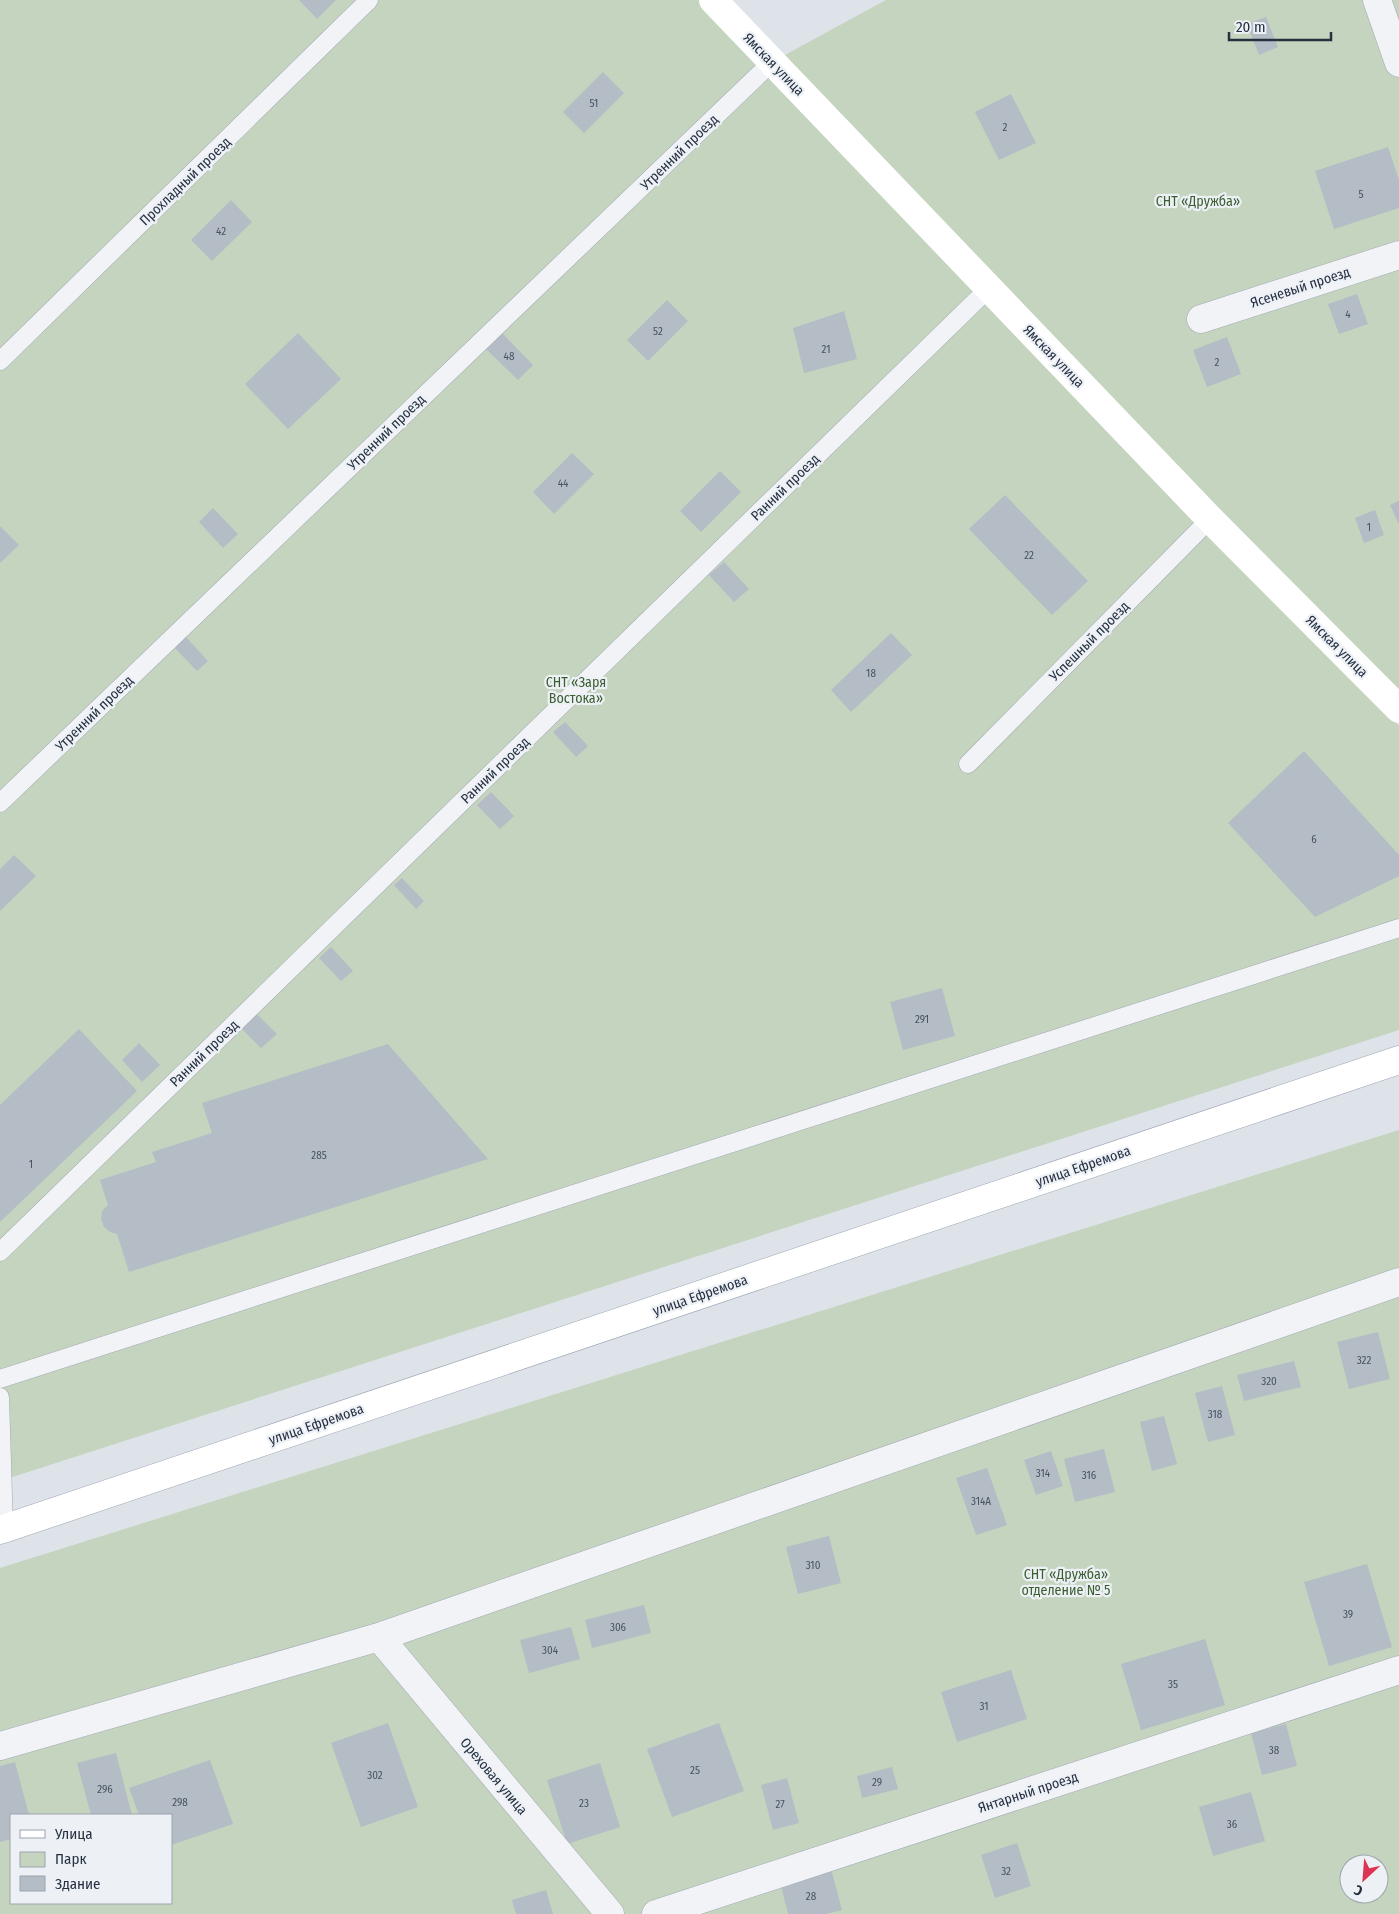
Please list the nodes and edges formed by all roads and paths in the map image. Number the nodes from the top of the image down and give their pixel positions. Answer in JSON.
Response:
{"nodes":[{"id":1,"x":369,"y":0,"type":"edge"},
{"id":2,"x":713,"y":0,"type":"edge"},
{"id":3,"x":1377,"y":0,"type":"edge"},
{"id":4,"x":772,"y":62,"type":"junction"},
{"id":5,"x":1399,"y":63,"type":"edge"},
{"id":6,"x":1399,"y":255,"type":"edge"},
{"id":7,"x":989,"y":288,"type":"junction"},
{"id":8,"x":1201,"y":319,"type":"dead end"},
{"id":9,"x":0,"y":361,"type":"edge"},
{"id":10,"x":1210,"y":519,"type":"junction"},
{"id":11,"x":1399,"y":709,"type":"edge"},
{"id":12,"x":968,"y":764,"type":"dead end"},
{"id":13,"x":0,"y":803,"type":"edge"},
{"id":14,"x":1399,"y":928,"type":"edge"},
{"id":15,"x":1399,"y":1060,"type":"edge"},
{"id":16,"x":0,"y":1252,"type":"edge"},
{"id":17,"x":1399,"y":1282,"type":"edge"},
{"id":18,"x":0,"y":1379,"type":"edge"},
{"id":19,"x":0,"y":1397,"type":"edge"},
{"id":20,"x":2,"y":1530,"type":"edge"},
{"id":21,"x":379,"y":1637,"type":"junction"},
{"id":22,"x":1399,"y":1670,"type":"edge"},
{"id":23,"x":0,"y":1746,"type":"edge"},
{"id":24,"x":610,"y":1914,"type":"edge"},
{"id":25,"x":656,"y":1914,"type":"edge"}],
"edges":[{"from":1,"to":9,"type":"lane","name":"Прохладный проезд"},
{"from":2,"to":4,"type":"main road","name":"Ямская улица"},
{"from":3,"to":5,"type":"street"},
{"from":4,"to":7,"type":"main road","name":"Ямская улица"},
{"from":4,"to":13,"type":"lane","name":"Утренний проезд"},
{"from":6,"to":8,"type":"street","name":"Ясеневый проезд"},
{"from":7,"to":10,"type":"main road","name":"Ямская улица"},
{"from":7,"to":16,"type":"lane","name":"Ранний проезд"},
{"from":10,"to":11,"type":"main road","name":"Ямская улица"},
{"from":10,"to":12,"type":"lane","name":"Успешный проезд"},
{"from":14,"to":18,"type":"lane"},
{"from":15,"to":20,"type":"main road","name":"улица Ефремова"},
{"from":17,"to":21,"type":"street"},
{"from":19,"to":20,"type":"lane"},
{"from":21,"to":23,"type":"street"},
{"from":21,"to":24,"type":"street","name":"Ореховая улица"},
{"from":22,"to":25,"type":"street","name":"Янтарный проезд"}]}
